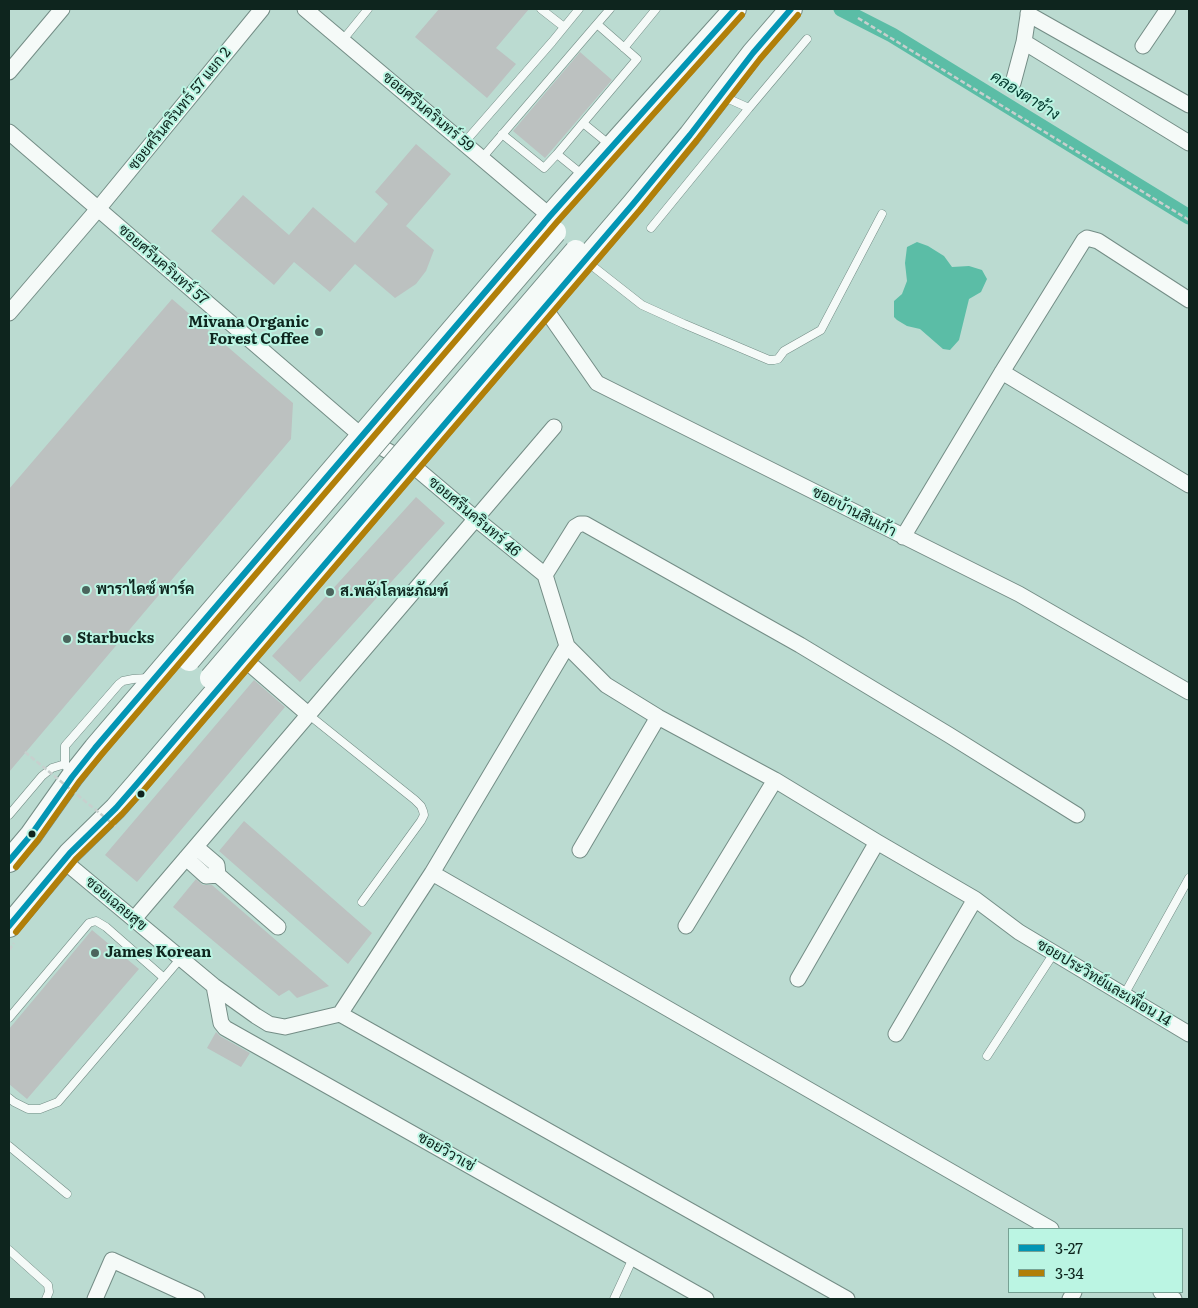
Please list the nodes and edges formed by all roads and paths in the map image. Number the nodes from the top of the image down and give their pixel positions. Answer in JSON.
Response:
{"nodes":[{"id":1,"x":62,"y":9,"type":"edge"},
{"id":2,"x":262,"y":9,"type":"edge"},
{"id":3,"x":304,"y":9,"type":"edge"},
{"id":4,"x":368,"y":9,"type":"edge"},
{"id":5,"x":541,"y":9,"type":"edge"},
{"id":6,"x":579,"y":9,"type":"edge"},
{"id":7,"x":610,"y":9,"type":"edge"},
{"id":8,"x":656,"y":9,"type":"edge"},
{"id":9,"x":735,"y":9,"type":"edge"},
{"id":10,"x":791,"y":9,"type":"edge"},
{"id":11,"x":1168,"y":9,"type":"edge"},
{"id":12,"x":1029,"y":11,"type":"edge"},
{"id":13,"x":858,"y":18,"type":"dead end"},
{"id":14,"x":597,"y":24,"type":"junction"},
{"id":15,"x":564,"y":27,"type":"junction"},
{"id":16,"x":719,"y":28,"type":"junction"},
{"id":17,"x":807,"y":39,"type":"dead end"},
{"id":18,"x":342,"y":41,"type":"junction"},
{"id":19,"x":1024,"y":42,"type":"junction"},
{"id":20,"x":1143,"y":46,"type":"dead end"},
{"id":21,"x":624,"y":48,"type":"junction"},
{"id":22,"x":753,"y":53,"type":"junction"},
{"id":23,"x":9,"y":72,"type":"edge"},
{"id":24,"x":1013,"y":83,"type":"dead end"},
{"id":25,"x":720,"y":95,"type":"junction"},
{"id":26,"x":1189,"y":105,"type":"edge"},
{"id":27,"x":749,"y":108,"type":"junction"},
{"id":28,"x":583,"y":123,"type":"junction"},
{"id":29,"x":9,"y":132,"type":"edge"},
{"id":30,"x":502,"y":134,"type":"junction"},
{"id":31,"x":464,"y":142,"type":"junction"},
{"id":32,"x":1189,"y":143,"type":"edge"},
{"id":33,"x":612,"y":146,"type":"junction"},
{"id":34,"x":556,"y":154,"type":"junction"},
{"id":35,"x":482,"y":158,"type":"junction"},
{"id":36,"x":585,"y":177,"type":"junction"},
{"id":37,"x":98,"y":209,"type":"junction"},
{"id":38,"x":882,"y":214,"type":"dead end"},
{"id":39,"x":1189,"y":220,"type":"edge"},
{"id":40,"x":553,"y":224,"type":"junction"},
{"id":41,"x":651,"y":228,"type":"dead end"},
{"id":42,"x":580,"y":255,"type":"junction"},
{"id":43,"x":494,"y":283,"type":"junction"},
{"id":44,"x":1189,"y":300,"type":"edge"},
{"id":45,"x":539,"y":312,"type":"junction"},
{"id":46,"x":9,"y":313,"type":"edge"},
{"id":47,"x":1002,"y":372,"type":"junction"},
{"id":48,"x":554,"y":427,"type":"dead end"},
{"id":49,"x":363,"y":436,"type":"junction"},
{"id":50,"x":411,"y":464,"type":"junction"},
{"id":51,"x":1189,"y":485,"type":"edge"},
{"id":52,"x":476,"y":520,"type":"junction"},
{"id":53,"x":903,"y":537,"type":"junction"},
{"id":54,"x":541,"y":572,"type":"junction"},
{"id":55,"x":238,"y":582,"type":"junction"},
{"id":56,"x":278,"y":619,"type":"junction"},
{"id":57,"x":567,"y":646,"type":"junction"},
{"id":58,"x":244,"y":659,"type":"junction"},
{"id":59,"x":1189,"y":692,"type":"edge"},
{"id":60,"x":309,"y":714,"type":"junction"},
{"id":61,"x":658,"y":716,"type":"junction"},
{"id":62,"x":26,"y":752,"type":"dead end"},
{"id":63,"x":68,"y":770,"type":"junction"},
{"id":64,"x":775,"y":780,"type":"junction"},
{"id":65,"x":1077,"y":815,"type":"dead end"},
{"id":66,"x":9,"y":816,"type":"edge"},
{"id":67,"x":119,"y":829,"type":"dead end"},
{"id":68,"x":31,"y":835,"type":"junction"},
{"id":69,"x":877,"y":842,"type":"junction"},
{"id":70,"x":580,"y":850,"type":"dead end"},
{"id":71,"x":191,"y":852,"type":"junction"},
{"id":72,"x":67,"y":857,"type":"junction"},
{"id":73,"x":9,"y":861,"type":"edge"},
{"id":74,"x":432,"y":873,"type":"junction"},
{"id":75,"x":1189,"y":878,"type":"edge"},
{"id":76,"x":975,"y":899,"type":"junction"},
{"id":77,"x":362,"y":902,"type":"dead end"},
{"id":78,"x":134,"y":920,"type":"junction"},
{"id":79,"x":9,"y":926,"type":"edge"},
{"id":80,"x":686,"y":926,"type":"dead end"},
{"id":81,"x":278,"y":927,"type":"dead end"},
{"id":82,"x":1054,"y":953,"type":"junction"},
{"id":83,"x":181,"y":958,"type":"junction"},
{"id":84,"x":164,"y":978,"type":"junction"},
{"id":85,"x":798,"y":979,"type":"dead end"},
{"id":86,"x":214,"y":986,"type":"junction"},
{"id":87,"x":1124,"y":995,"type":"junction"},
{"id":88,"x":340,"y":1014,"type":"junction"},
{"id":89,"x":9,"y":1018,"type":"edge"},
{"id":90,"x":896,"y":1034,"type":"dead end"},
{"id":91,"x":1189,"y":1034,"type":"edge"},
{"id":92,"x":987,"y":1056,"type":"dead end"},
{"id":93,"x":9,"y":1098,"type":"edge"},
{"id":94,"x":9,"y":1146,"type":"edge"},
{"id":95,"x":67,"y":1194,"type":"dead end"},
{"id":96,"x":1050,"y":1228,"type":"edge"},
{"id":97,"x":9,"y":1250,"type":"edge"},
{"id":98,"x":633,"y":1258,"type":"junction"},
{"id":99,"x":1162,"y":1293,"type":"edge"},
{"id":100,"x":46,"y":1299,"type":"edge"},
{"id":101,"x":95,"y":1299,"type":"edge"},
{"id":102,"x":197,"y":1299,"type":"edge"},
{"id":103,"x":614,"y":1299,"type":"edge"},
{"id":104,"x":706,"y":1299,"type":"edge"},
{"id":105,"x":847,"y":1299,"type":"edge"},
{"id":106,"x":1174,"y":1299,"type":"edge"}],
"edges":[{"from":1,"to":23,"type":"street"},
{"from":2,"to":37,"type":"street","name":"ซอยศรีนครินทร์ 57 แยก 2"},
{"from":3,"to":18,"type":"street","name":"ซอยศรีนครินทร์ 59"},
{"from":4,"to":18,"type":"lane"},
{"from":5,"to":15,"type":"lane"},
{"from":6,"to":15,"type":"lane"},
{"from":7,"to":14,"type":"lane"},
{"from":8,"to":21,"type":"lane"},
{"from":9,"to":16,"type":"main road"},
{"from":10,"to":22,"type":"main road"},
{"from":11,"to":20,"type":"street"},
{"from":12,"to":19,"type":"street"},
{"from":12,"to":26,"type":"street"},
{"from":13,"to":39,"type":"path"},
{"from":14,"to":21,"type":"lane"},
{"from":14,"to":30,"type":"lane"},
{"from":15,"to":31,"type":"lane"},
{"from":16,"to":33,"type":"main road"},
{"from":16,"to":40,"type":"main road"},
{"from":17,"to":27,"type":"lane"},
{"from":18,"to":31,"type":"street","name":"ซอยศรีนครินทร์ 59"},
{"from":19,"to":24,"type":"street"},
{"from":19,"to":32,"type":"street"},
{"from":21,"to":28,"type":"lane"},
{"from":22,"to":25,"type":"main road"},
{"from":22,"to":42,"type":"main road"},
{"from":25,"to":27,"type":"lane"},
{"from":25,"to":42,"type":"main road"},
{"from":27,"to":41,"type":"lane"},
{"from":28,"to":33,"type":"lane"},
{"from":28,"to":34,"type":"lane"},
{"from":29,"to":37,"type":"street","name":"ซอยศรีนครินทร์ 57"},
{"from":30,"to":34,"type":"lane"},
{"from":30,"to":35,"type":"lane"},
{"from":31,"to":35,"type":"street","name":"ซอยศรีนครินทร์ 59"},
{"from":33,"to":36,"type":"main road"},
{"from":34,"to":36,"type":"lane"},
{"from":35,"to":40,"type":"street","name":"ซอยศรีนครินทร์ 59"},
{"from":36,"to":40,"type":"main road"},
{"from":37,"to":46,"type":"street","name":"ซอยศรีนครินทร์ 57 แยก 2"},
{"from":37,"to":49,"type":"street","name":"ซอยศรีนครินทร์ 57"},
{"from":38,"to":42,"type":"lane"},
{"from":40,"to":43,"type":"main road"},
{"from":40,"to":68,"type":"main road","bridge":true},
{"from":42,"to":45,"type":"main road"},
{"from":42,"to":72,"type":"main road","bridge":true},
{"from":43,"to":45,"type":"main road"},
{"from":43,"to":49,"type":"main road"},
{"from":44,"to":47,"type":"street"},
{"from":45,"to":50,"type":"main road"},
{"from":45,"to":53,"type":"street","name":"ซอยบ้านสินเก้า"},
{"from":47,"to":51,"type":"street"},
{"from":47,"to":53,"type":"street"},
{"from":48,"to":52,"type":"street"},
{"from":49,"to":50,"type":"street","name":"ซอยศรีนครินทร์ 57"},
{"from":49,"to":55,"type":"main road"},
{"from":50,"to":52,"type":"street","name":"ซอยศรีนครินทร์ 46"},
{"from":50,"to":56,"type":"main road"},
{"from":52,"to":54,"type":"street","name":"ซอยศรีนครินทร์ 46"},
{"from":52,"to":60,"type":"street"},
{"from":53,"to":59,"type":"street","name":"ซอยบ้านสินเก้า"},
{"from":54,"to":57,"type":"street"},
{"from":54,"to":65,"type":"street"},
{"from":55,"to":56,"type":"main road"},
{"from":55,"to":63,"type":"main road"},
{"from":56,"to":58,"type":"main road"},
{"from":57,"to":61,"type":"street","name":"ซอยประวิทย์และเพื่อน 14"},
{"from":57,"to":74,"type":"street"},
{"from":58,"to":60,"type":"street"},
{"from":58,"to":72,"type":"main road"},
{"from":60,"to":71,"type":"street"},
{"from":60,"to":77,"type":"lane"},
{"from":61,"to":64,"type":"street","name":"ซอยประวิทย์และเพื่อน 14"},
{"from":61,"to":70,"type":"street"},
{"from":62,"to":67,"type":"path","bridge":true},
{"from":63,"to":66,"type":"lane"},
{"from":63,"to":68,"type":"main road"},
{"from":64,"to":69,"type":"street","name":"ซอยประวิทย์และเพื่อน 14"},
{"from":64,"to":80,"type":"street"},
{"from":68,"to":73,"type":"main road"},
{"from":69,"to":76,"type":"street","name":"ซอยประวิทย์และเพื่อน 14"},
{"from":69,"to":85,"type":"street"},
{"from":71,"to":78,"type":"street"},
{"from":71,"to":81,"type":"street"},
{"from":72,"to":78,"type":"street","name":"ซอยเฉลยสุข"},
{"from":72,"to":79,"type":"main road"},
{"from":74,"to":88,"type":"street"},
{"from":74,"to":96,"type":"street"},
{"from":75,"to":87,"type":"lane"},
{"from":76,"to":82,"type":"street","name":"ซอยประวิทย์และเพื่อน 14"},
{"from":76,"to":90,"type":"street"},
{"from":78,"to":83,"type":"street","name":"ซอยเฉลยสุข"},
{"from":82,"to":87,"type":"street","name":"ซอยประวิทย์และเพื่อน 14"},
{"from":82,"to":92,"type":"lane"},
{"from":83,"to":84,"type":"lane"},
{"from":83,"to":86,"type":"street","name":"ซอยเฉลยสุข"},
{"from":84,"to":89,"type":"lane"},
{"from":84,"to":93,"type":"lane"},
{"from":86,"to":88,"type":"street","name":"ซอยเฉลยสุข"},
{"from":86,"to":98,"type":"street","name":"ซอยวิวาเช่"},
{"from":87,"to":91,"type":"street","name":"ซอยประวิทย์และเพื่อน 14"},
{"from":88,"to":105,"type":"street"},
{"from":94,"to":95,"type":"lane"},
{"from":97,"to":100,"type":"lane"},
{"from":98,"to":103,"type":"lane"},
{"from":98,"to":104,"type":"street","name":"ซอยวิวาเช่"},
{"from":99,"to":106,"type":"street"},
{"from":101,"to":102,"type":"street"}]}
